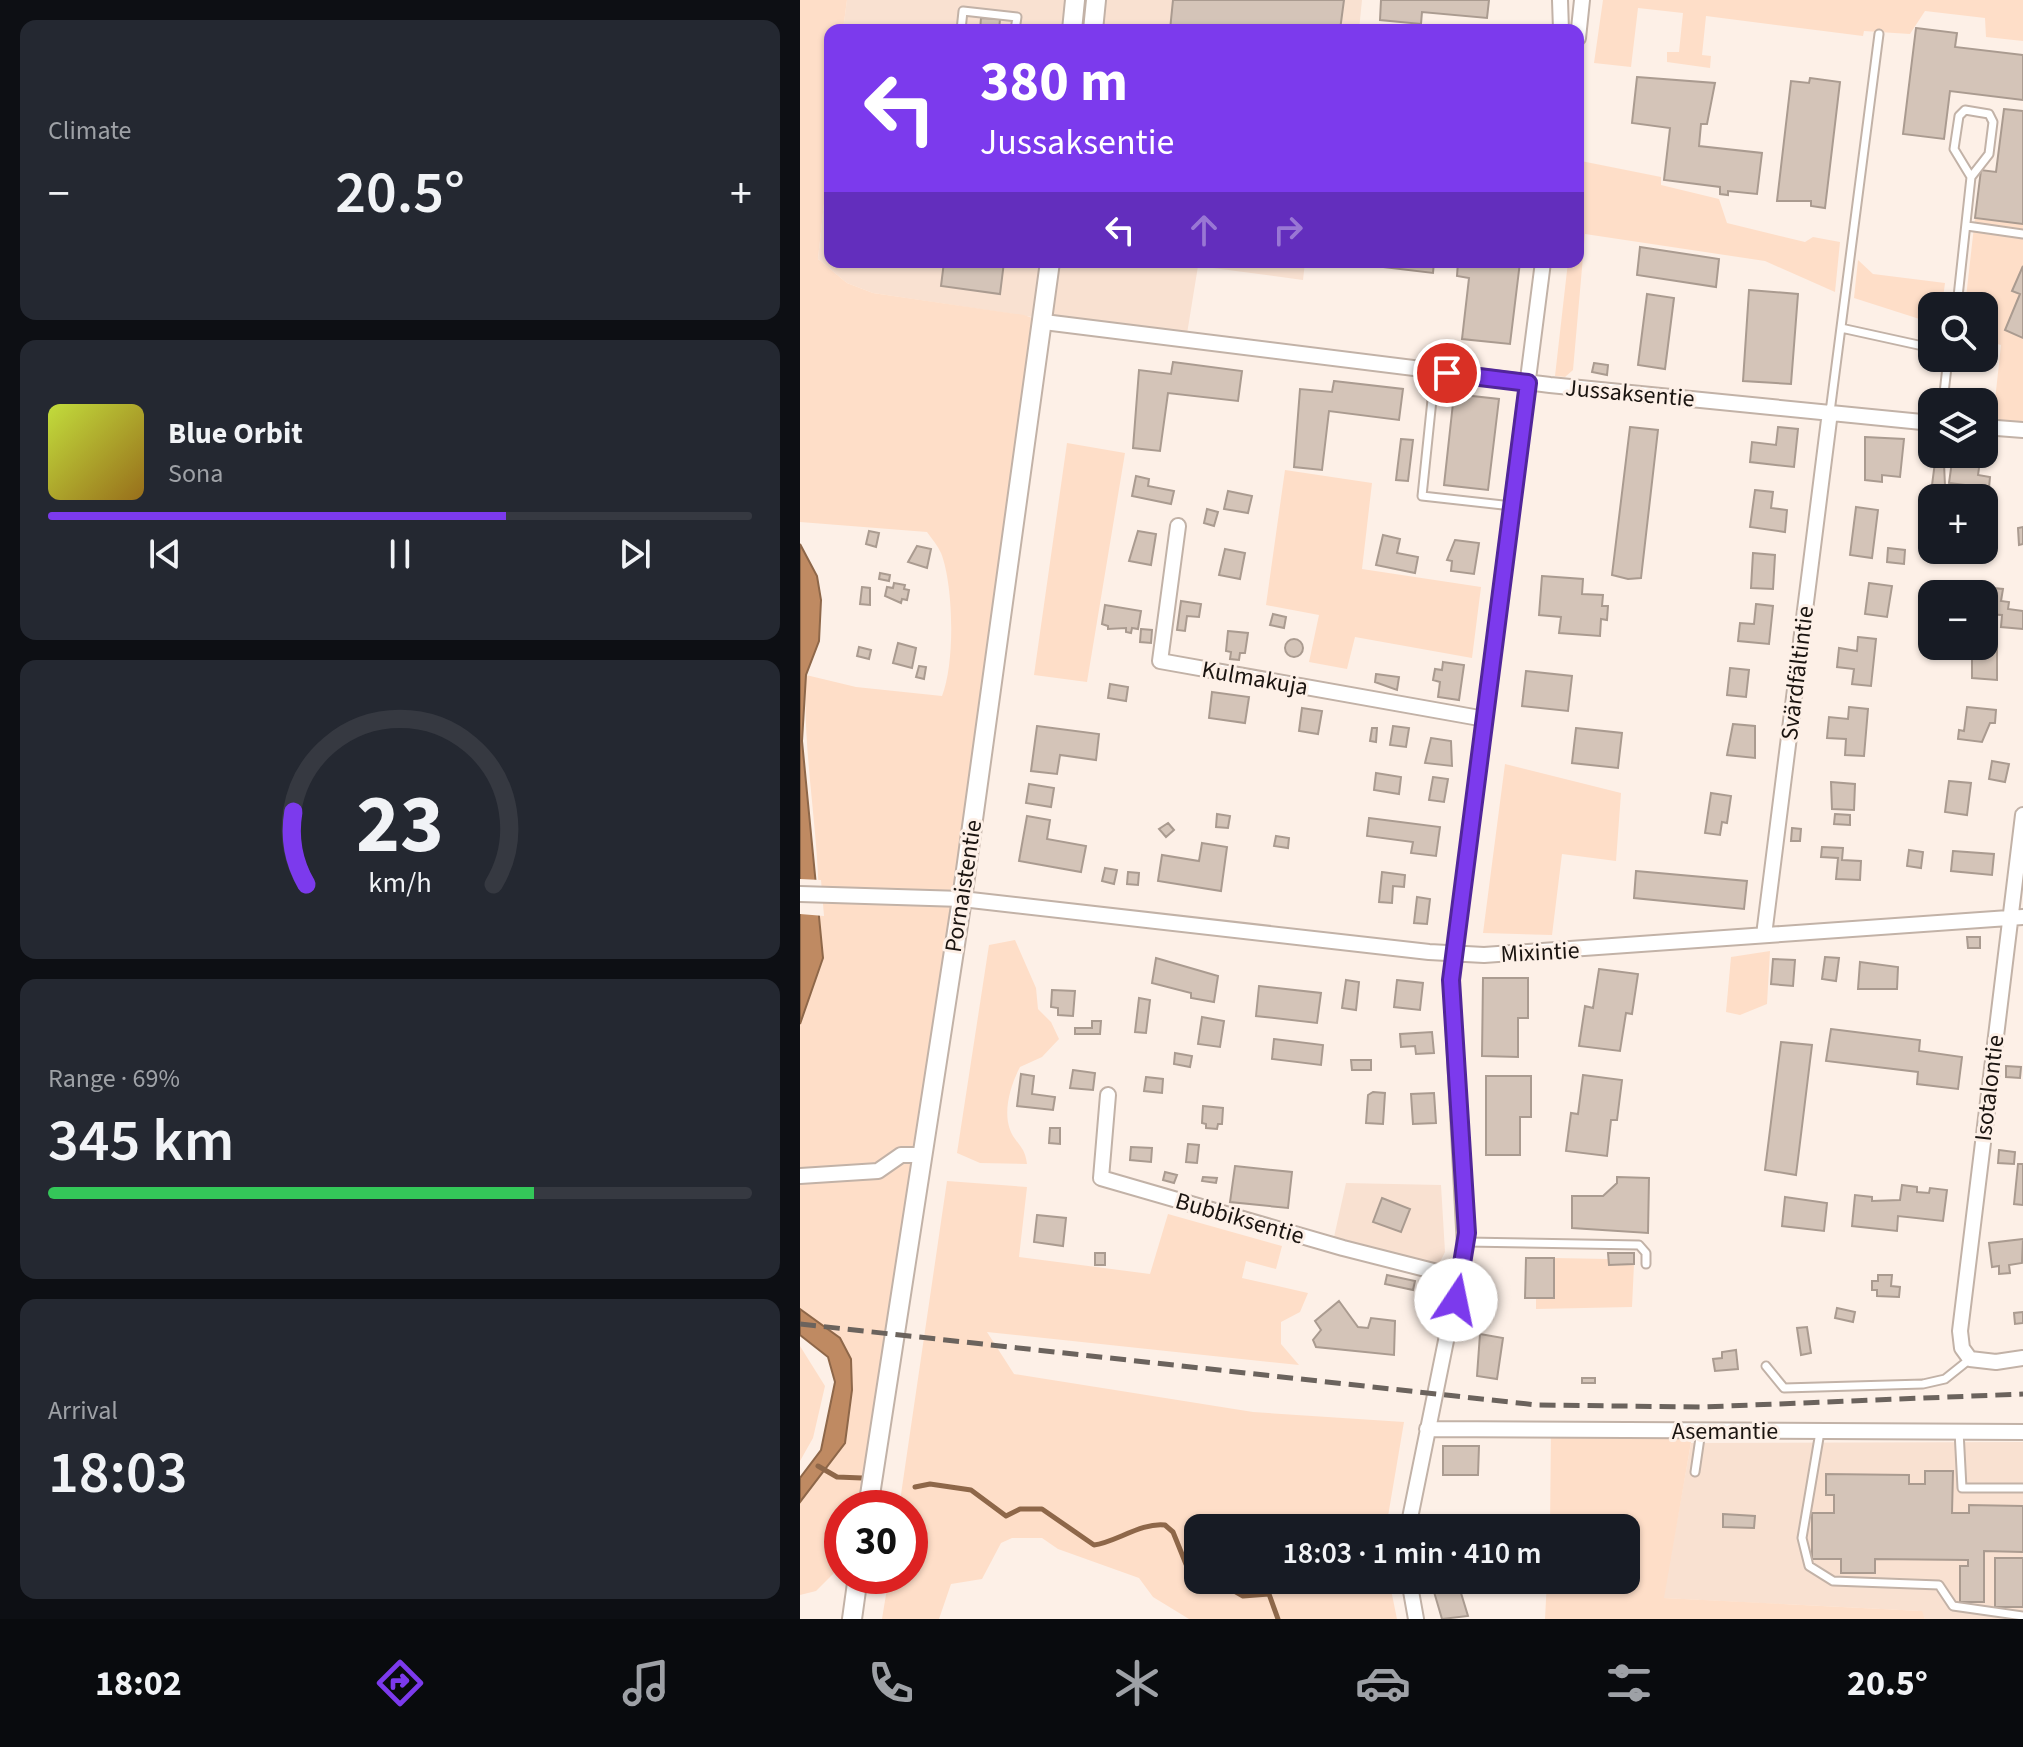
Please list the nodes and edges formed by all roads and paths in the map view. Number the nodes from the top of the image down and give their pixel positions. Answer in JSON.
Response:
{"nodes":[{"id":1,"x":1075,"y":0,"type":"edge"},
{"id":2,"x":1096,"y":0,"type":"edge"},
{"id":3,"x":1560,"y":0,"type":"edge"},
{"id":4,"x":1582,"y":0,"type":"edge"},
{"id":5,"x":962,"y":24,"type":"edge"},
{"id":6,"x":1016,"y":24,"type":"edge"},
{"id":7,"x":1073,"y":24,"type":"edge"},
{"id":8,"x":1094,"y":24,"type":"edge"},
{"id":9,"x":1561,"y":24,"type":"edge"},
{"id":10,"x":1579,"y":24,"type":"edge"},
{"id":11,"x":1879,"y":34,"type":"dead end"},
{"id":12,"x":1971,"y":177,"type":"junction"},
{"id":13,"x":1967,"y":226,"type":"junction"},
{"id":14,"x":2023,"y":234,"type":"edge"},
{"id":15,"x":1049,"y":268,"type":"edge"},
{"id":16,"x":1542,"y":268,"type":"edge"},
{"id":17,"x":1959,"y":292,"type":"edge"},
{"id":18,"x":1044,"y":322,"type":"junction"},
{"id":19,"x":1841,"y":328,"type":"junction"},
{"id":20,"x":1918,"y":345,"type":"edge"},
{"id":21,"x":1435,"y":371,"type":"junction"},
{"id":22,"x":1528,"y":383,"type":"junction"},
{"id":23,"x":1830,"y":412,"type":"junction"},
{"id":24,"x":1918,"y":421,"type":"edge"},
{"id":25,"x":1998,"y":428,"type":"edge"},
{"id":26,"x":2023,"y":430,"type":"edge"},
{"id":27,"x":1512,"y":506,"type":"junction"},
{"id":28,"x":1178,"y":526,"type":"dead end"},
{"id":29,"x":1485,"y":719,"type":"junction"},
{"id":30,"x":2023,"y":815,"type":"edge"},
{"id":31,"x":800,"y":894,"type":"edge"},
{"id":32,"x":962,"y":899,"type":"junction"},
{"id":33,"x":2016,"y":916,"type":"edge"},
{"id":34,"x":1585,"y":934,"type":"dead end"},
{"id":35,"x":1764,"y":935,"type":"junction"},
{"id":36,"x":1584,"y":950,"type":"junction"},
{"id":37,"x":1455,"y":954,"type":"junction"},
{"id":38,"x":1108,"y":1095,"type":"dead end"},
{"id":39,"x":920,"y":1155,"type":"junction"},
{"id":40,"x":800,"y":1176,"type":"edge"},
{"id":41,"x":1466,"y":1242,"type":"junction"},
{"id":42,"x":1646,"y":1264,"type":"dead end"},
{"id":43,"x":1461,"y":1278,"type":"junction"},
{"id":44,"x":2023,"y":1358,"type":"edge"},
{"id":45,"x":1970,"y":1359,"type":"junction"},
{"id":46,"x":1766,"y":1366,"type":"dead end"},
{"id":47,"x":1427,"y":1429,"type":"junction"},
{"id":48,"x":1701,"y":1431,"type":"junction"},
{"id":49,"x":1959,"y":1431,"type":"junction"},
{"id":50,"x":1820,"y":1432,"type":"junction"},
{"id":51,"x":2023,"y":1432,"type":"edge"},
{"id":52,"x":1695,"y":1472,"type":"dead end"},
{"id":53,"x":2023,"y":1488,"type":"edge"},
{"id":54,"x":871,"y":1490,"type":"edge"},
{"id":55,"x":1411,"y":1514,"type":"edge"},
{"id":56,"x":855,"y":1594,"type":"edge"},
{"id":57,"x":1412,"y":1594,"type":"edge"},
{"id":58,"x":2023,"y":1616,"type":"edge"},
{"id":59,"x":852,"y":1619,"type":"edge"},
{"id":60,"x":1416,"y":1619,"type":"edge"}],
"edges":[{"from":1,"to":7,"type":"street"},
{"from":2,"to":8,"type":"street"},
{"from":3,"to":9,"type":"street"},
{"from":4,"to":10,"type":"street"},
{"from":5,"to":6,"type":"lane"},
{"from":11,"to":19,"type":"lane"},
{"from":12,"to":12,"type":"lane"},
{"from":12,"to":13,"type":"lane"},
{"from":13,"to":14,"type":"lane"},
{"from":13,"to":17,"type":"lane"},
{"from":15,"to":18,"type":"street","name":"Pornaistentie"},
{"from":16,"to":22,"type":"street"},
{"from":18,"to":21,"type":"street","name":"Jussaksentie"},
{"from":18,"to":32,"type":"street","name":"Pornaistentie"},
{"from":19,"to":20,"type":"lane"},
{"from":19,"to":23,"type":"lane"},
{"from":21,"to":22,"type":"street","name":"Jussaksentie"},
{"from":21,"to":27,"type":"lane"},
{"from":22,"to":23,"type":"street","name":"Jussaksentie"},
{"from":22,"to":27,"type":"street"},
{"from":23,"to":24,"type":"street","name":"Jussaksentie"},
{"from":23,"to":35,"type":"street","name":"Svärdfältintie"},
{"from":25,"to":26,"type":"street"},
{"from":27,"to":29,"type":"street"},
{"from":28,"to":29,"type":"street","name":"Kulmakuja"},
{"from":29,"to":37,"type":"street"},
{"from":30,"to":33,"type":"street","name":"Isotalontie"},
{"from":31,"to":32,"type":"street","name":"Mixintie"},
{"from":32,"to":37,"type":"street","name":"Mixintie"},
{"from":32,"to":39,"type":"street","name":"Pornaistentie"},
{"from":33,"to":35,"type":"street","name":"Mixintie"},
{"from":33,"to":45,"type":"street","name":"Isotalontie"},
{"from":34,"to":36,"type":"lane"},
{"from":35,"to":36,"type":"street","name":"Mixintie"},
{"from":36,"to":37,"type":"street","name":"Mixintie"},
{"from":37,"to":41,"type":"street"},
{"from":38,"to":43,"type":"street","name":"Bubbiksentie"},
{"from":39,"to":40,"type":"street"},
{"from":39,"to":54,"type":"street","name":"Pornaistentie"},
{"from":41,"to":42,"type":"lane"},
{"from":41,"to":43,"type":"street"},
{"from":43,"to":47,"type":"street"},
{"from":44,"to":45,"type":"street"},
{"from":45,"to":46,"type":"lane"},
{"from":47,"to":48,"type":"street","name":"Asemantie"},
{"from":47,"to":55,"type":"street"},
{"from":48,"to":50,"type":"street","name":"Asemantie"},
{"from":48,"to":52,"type":"lane"},
{"from":49,"to":50,"type":"street","name":"Asemantie"},
{"from":49,"to":51,"type":"street","name":"Asemantie"},
{"from":49,"to":53,"type":"lane"},
{"from":50,"to":58,"type":"lane"},
{"from":56,"to":59,"type":"street"},
{"from":57,"to":60,"type":"street"}]}
